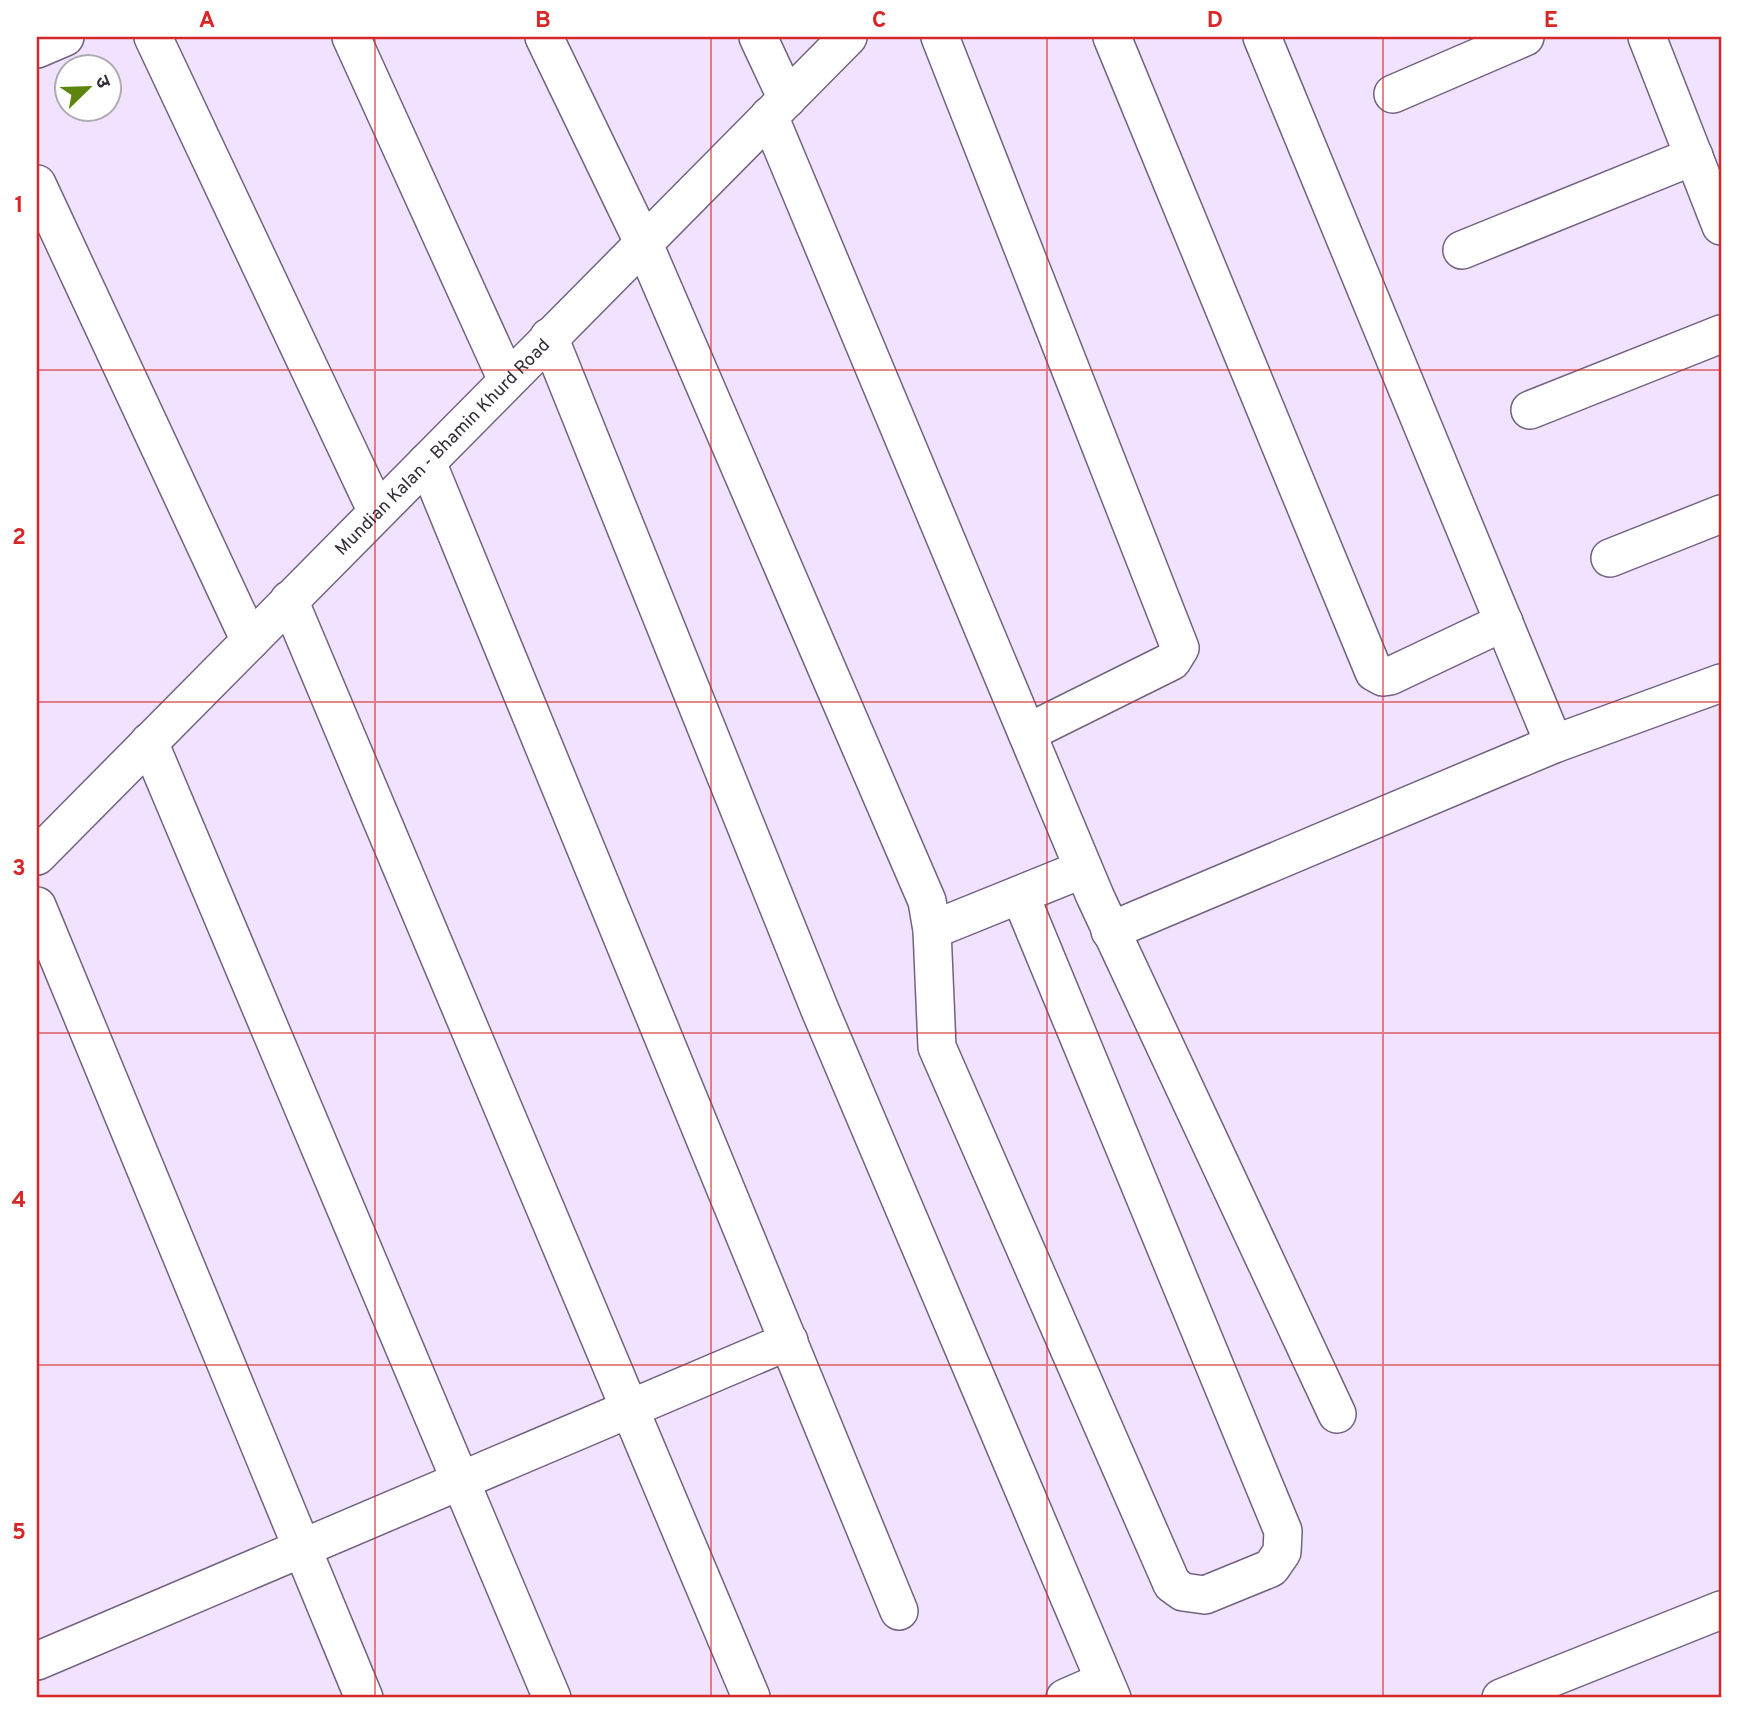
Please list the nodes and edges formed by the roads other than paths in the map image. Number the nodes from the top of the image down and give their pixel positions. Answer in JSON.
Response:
{"nodes":[{"id":1,"x":65,"y":37,"type":"edge"},
{"id":2,"x":153,"y":37,"type":"edge"},
{"id":3,"x":351,"y":37,"type":"edge"},
{"id":4,"x":544,"y":37,"type":"edge"},
{"id":5,"x":758,"y":37,"type":"edge"},
{"id":6,"x":848,"y":37,"type":"edge"},
{"id":7,"x":940,"y":37,"type":"edge"},
{"id":8,"x":1112,"y":37,"type":"edge"},
{"id":9,"x":1262,"y":37,"type":"edge"},
{"id":10,"x":1525,"y":37,"type":"edge"},
{"id":11,"x":1647,"y":37,"type":"edge"},
{"id":12,"x":37,"y":49,"type":"edge"},
{"id":13,"x":1392,"y":94,"type":"dead end"},
{"id":14,"x":778,"y":108,"type":"junction"},
{"id":15,"x":1694,"y":156,"type":"junction"},
{"id":16,"x":37,"y":184,"type":"edge"},
{"id":17,"x":1721,"y":226,"type":"edge"},
{"id":18,"x":643,"y":242,"type":"junction"},
{"id":19,"x":1462,"y":250,"type":"dead end"},
{"id":20,"x":1721,"y":334,"type":"edge"},
{"id":21,"x":549,"y":337,"type":"junction"},
{"id":22,"x":507,"y":380,"type":"junction"},
{"id":23,"x":1530,"y":410,"type":"dead end"},
{"id":24,"x":427,"y":462,"type":"junction"},
{"id":25,"x":377,"y":512,"type":"junction"},
{"id":26,"x":1721,"y":514,"type":"edge"},
{"id":27,"x":1610,"y":558,"type":"dead end"},
{"id":28,"x":289,"y":600,"type":"junction"},
{"id":29,"x":1504,"y":622,"type":"junction"},
{"id":30,"x":250,"y":641,"type":"junction"},
{"id":31,"x":1721,"y":683,"type":"edge"},
{"id":32,"x":1027,"y":733,"type":"junction"},
{"id":33,"x":149,"y":742,"type":"junction"},
{"id":34,"x":1554,"y":744,"type":"junction"},
{"id":35,"x":37,"y":856,"type":"edge"},
{"id":36,"x":1083,"y":869,"type":"junction"},
{"id":37,"x":1020,"y":895,"type":"junction"},
{"id":38,"x":37,"y":906,"type":"edge"},
{"id":39,"x":932,"y":930,"type":"junction"},
{"id":40,"x":1110,"y":931,"type":"junction"},
{"id":41,"x":789,"y":1341,"type":"junction"},
{"id":42,"x":628,"y":1410,"type":"junction"},
{"id":43,"x":1337,"y":1414,"type":"dead end"},
{"id":44,"x":459,"y":1481,"type":"junction"},
{"id":45,"x":302,"y":1549,"type":"junction"},
{"id":46,"x":1721,"y":1610,"type":"edge"},
{"id":47,"x":899,"y":1611,"type":"dead end"},
{"id":48,"x":37,"y":1661,"type":"edge"},
{"id":49,"x":1552,"y":1689,"type":"edge"},
{"id":50,"x":1108,"y":1690,"type":"edge"},
{"id":51,"x":751,"y":1697,"type":"edge"},
{"id":52,"x":364,"y":1698,"type":"edge"},
{"id":53,"x":552,"y":1698,"type":"edge"},
{"id":54,"x":1065,"y":1698,"type":"edge"},
{"id":55,"x":1501,"y":1698,"type":"edge"}],
"edges":[{"from":1,"to":12,"type":"street"},
{"from":2,"to":25,"type":"street"},
{"from":3,"to":22,"type":"street"},
{"from":4,"to":18,"type":"street"},
{"from":5,"to":14,"type":"street"},
{"from":6,"to":14,"type":"street","name":"Mundian Kalan - Bhamin Khurd Road"},
{"from":7,"to":32,"type":"street"},
{"from":8,"to":29,"type":"street"},
{"from":9,"to":29,"type":"street"},
{"from":10,"to":13,"type":"street"},
{"from":11,"to":15,"type":"street"},
{"from":14,"to":18,"type":"street","name":"Mundian Kalan - Bhamin Khurd Road"},
{"from":14,"to":32,"type":"street"},
{"from":15,"to":17,"type":"street"},
{"from":15,"to":19,"type":"street"},
{"from":16,"to":30,"type":"street"},
{"from":18,"to":21,"type":"street","name":"Mundian Kalan - Bhamin Khurd Road"},
{"from":18,"to":39,"type":"street"},
{"from":20,"to":23,"type":"street"},
{"from":21,"to":22,"type":"street","name":"Mundian Kalan - Bhamin Khurd Road"},
{"from":21,"to":50,"type":"street"},
{"from":22,"to":24,"type":"street","name":"Mundian Kalan - Bhamin Khurd Road"},
{"from":24,"to":25,"type":"street","name":"Mundian Kalan - Bhamin Khurd Road"},
{"from":24,"to":41,"type":"street"},
{"from":25,"to":28,"type":"street","name":"Mundian Kalan - Bhamin Khurd Road"},
{"from":26,"to":27,"type":"street"},
{"from":28,"to":30,"type":"street","name":"Mundian Kalan - Bhamin Khurd Road"},
{"from":28,"to":42,"type":"street"},
{"from":29,"to":34,"type":"street"},
{"from":30,"to":33,"type":"street","name":"Mundian Kalan - Bhamin Khurd Road"},
{"from":31,"to":34,"type":"street"},
{"from":32,"to":36,"type":"street"},
{"from":33,"to":35,"type":"street","name":"Mundian Kalan - Bhamin Khurd Road"},
{"from":33,"to":44,"type":"street"},
{"from":34,"to":40,"type":"street"},
{"from":36,"to":37,"type":"street"},
{"from":36,"to":40,"type":"street"},
{"from":37,"to":39,"type":"street"},
{"from":37,"to":39,"type":"street"},
{"from":38,"to":45,"type":"street"},
{"from":40,"to":43,"type":"street"},
{"from":41,"to":42,"type":"street"},
{"from":41,"to":47,"type":"street"},
{"from":42,"to":44,"type":"street"},
{"from":42,"to":51,"type":"street"},
{"from":44,"to":45,"type":"street"},
{"from":44,"to":53,"type":"street"},
{"from":45,"to":48,"type":"street"},
{"from":45,"to":52,"type":"street"},
{"from":46,"to":49,"type":"street"},
{"from":49,"to":55,"type":"street"},
{"from":50,"to":54,"type":"street"}]}
